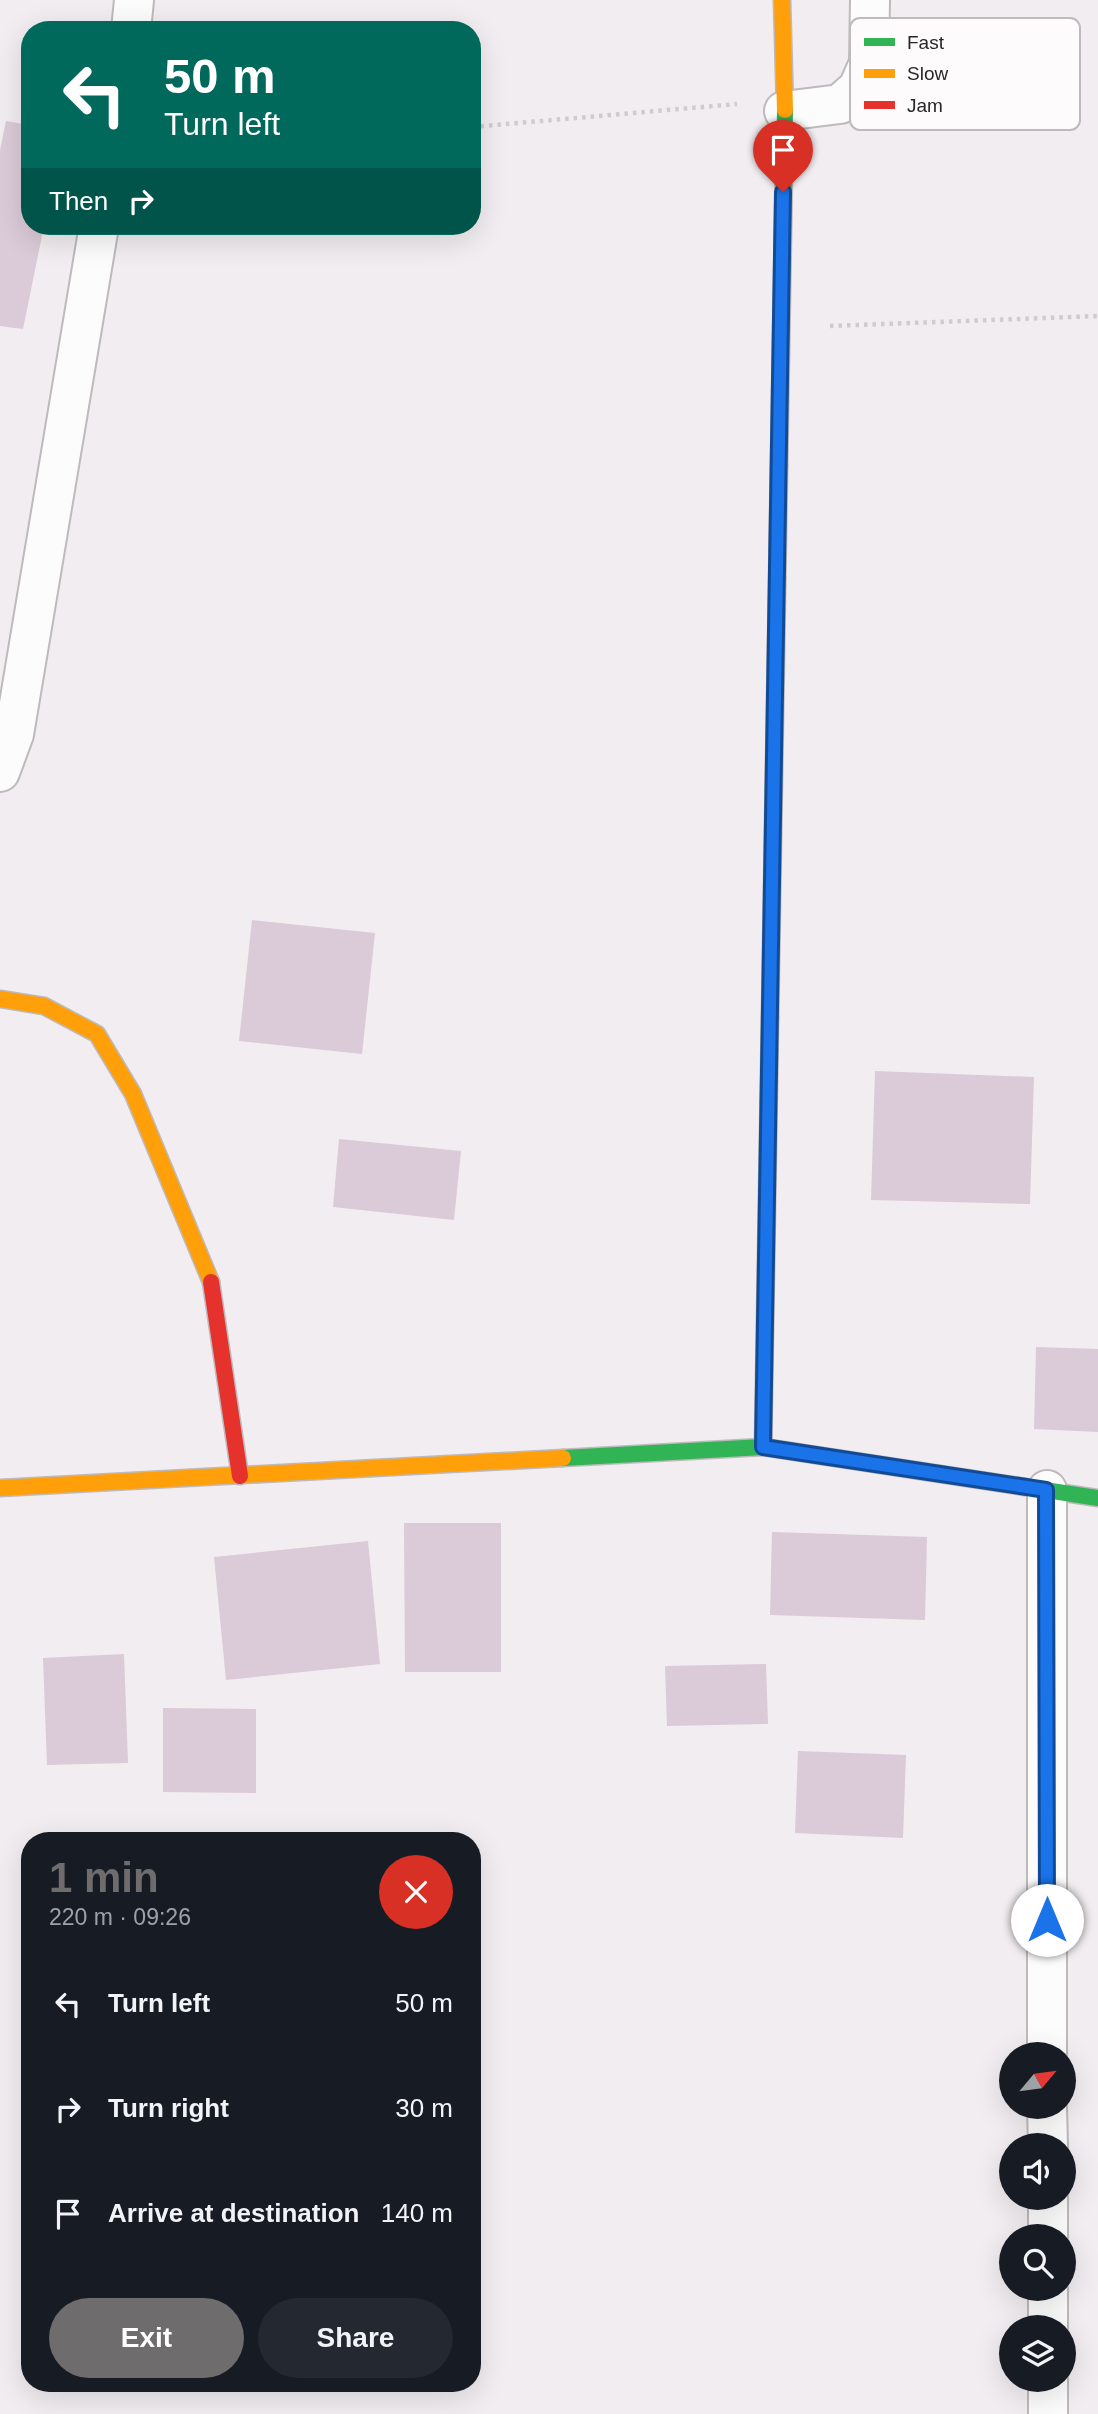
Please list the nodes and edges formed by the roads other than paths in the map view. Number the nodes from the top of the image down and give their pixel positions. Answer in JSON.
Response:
{"nodes":[{"id":1,"x":134,"y":0,"type":"edge"},
{"id":2,"x":782,"y":0,"type":"edge"},
{"id":3,"x":870,"y":0,"type":"edge"},
{"id":4,"x":870,"y":18,"type":"edge"},
{"id":5,"x":132,"y":21,"type":"edge"},
{"id":6,"x":850,"y":95,"type":"edge"},
{"id":7,"x":784,"y":106,"type":"junction"},
{"id":8,"x":97,"y":235,"type":"edge"},
{"id":9,"x":0,"y":772,"type":"edge"},
{"id":10,"x":0,"y":999,"type":"edge"},
{"id":11,"x":763,"y":1447,"type":"junction"},
{"id":12,"x":240,"y":1476,"type":"junction"},
{"id":13,"x":0,"y":1488,"type":"edge"},
{"id":14,"x":1046,"y":1490,"type":"junction"},
{"id":15,"x":1098,"y":1498,"type":"edge"},
{"id":16,"x":1047,"y":2042,"type":"edge"},
{"id":17,"x":1048,"y":2392,"type":"edge"},
{"id":18,"x":1048,"y":2414,"type":"edge"}],
"edges":[{"from":1,"to":5,"type":"street"},
{"from":2,"to":7,"type":"street"},
{"from":3,"to":4,"type":"street"},
{"from":6,"to":7,"type":"street"},
{"from":7,"to":11,"type":"street"},
{"from":8,"to":9,"type":"street"},
{"from":10,"to":12,"type":"street"},
{"from":11,"to":12,"type":"street"},
{"from":11,"to":14,"type":"street"},
{"from":12,"to":13,"type":"street"},
{"from":14,"to":15,"type":"street"},
{"from":14,"to":16,"type":"street"},
{"from":17,"to":18,"type":"street"}]}
